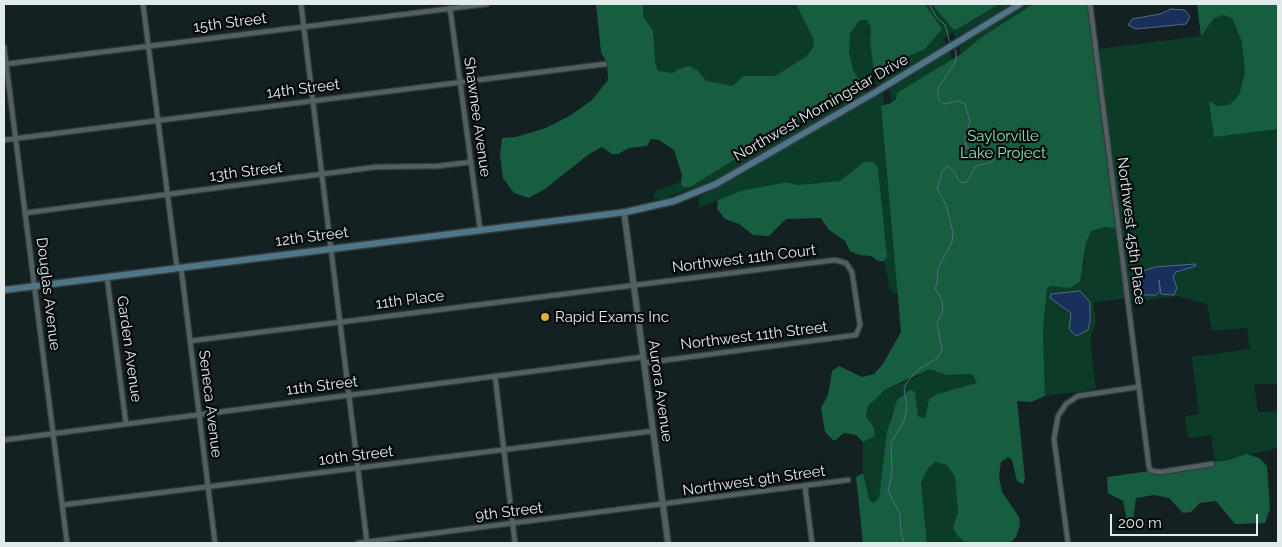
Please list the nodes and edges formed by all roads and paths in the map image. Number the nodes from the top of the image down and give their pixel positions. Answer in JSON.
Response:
{"nodes":[{"id":1,"x":143,"y":4,"type":"edge"},
{"id":2,"x":301,"y":4,"type":"edge"},
{"id":3,"x":487,"y":4,"type":"edge"},
{"id":4,"x":1020,"y":4,"type":"edge"},
{"id":5,"x":1090,"y":4,"type":"edge"},
{"id":6,"x":450,"y":8,"type":"junction"},
{"id":7,"x":303,"y":27,"type":"junction"},
{"id":8,"x":149,"y":46,"type":"junction"},
{"id":9,"x":4,"y":47,"type":"edge"},
{"id":10,"x":6,"y":64,"type":"junction"},
{"id":11,"x":605,"y":64,"type":"dead end"},
{"id":12,"x":460,"y":82,"type":"junction"},
{"id":13,"x":312,"y":101,"type":"junction"},
{"id":14,"x":158,"y":121,"type":"junction"},
{"id":15,"x":15,"y":139,"type":"junction"},
{"id":16,"x":4,"y":140,"type":"edge"},
{"id":17,"x":470,"y":162,"type":"junction"},
{"id":18,"x":321,"y":174,"type":"junction"},
{"id":19,"x":168,"y":194,"type":"junction"},
{"id":20,"x":624,"y":212,"type":"junction"},
{"id":21,"x":25,"y":213,"type":"junction"},
{"id":22,"x":480,"y":229,"type":"junction"},
{"id":23,"x":330,"y":248,"type":"junction"},
{"id":24,"x":179,"y":267,"type":"junction"},
{"id":25,"x":107,"y":277,"type":"junction"},
{"id":26,"x":633,"y":285,"type":"junction"},
{"id":27,"x":34,"y":286,"type":"junction"},
{"id":28,"x":4,"y":290,"type":"edge"},
{"id":29,"x":340,"y":321,"type":"junction"},
{"id":30,"x":860,"y":326,"type":"joint"},
{"id":31,"x":190,"y":342,"type":"junction"},
{"id":32,"x":643,"y":360,"type":"junction"},
{"id":33,"x":495,"y":376,"type":"junction"},
{"id":34,"x":1138,"y":387,"type":"junction"},
{"id":35,"x":349,"y":395,"type":"junction"},
{"id":36,"x":199,"y":415,"type":"junction"},
{"id":37,"x":126,"y":424,"type":"junction"},
{"id":38,"x":653,"y":431,"type":"junction"},
{"id":39,"x":53,"y":434,"type":"junction"},
{"id":40,"x":4,"y":440,"type":"edge"},
{"id":41,"x":504,"y":450,"type":"junction"},
{"id":42,"x":1212,"y":464,"type":"dead end"},
{"id":43,"x":358,"y":468,"type":"junction"},
{"id":44,"x":848,"y":480,"type":"dead end"},
{"id":45,"x":208,"y":487,"type":"junction"},
{"id":46,"x":805,"y":487,"type":"junction"},
{"id":47,"x":62,"y":505,"type":"junction"},
{"id":48,"x":663,"y":505,"type":"junction"},
{"id":49,"x":513,"y":524,"type":"junction"},
{"id":50,"x":67,"y":543,"type":"edge"},
{"id":51,"x":215,"y":543,"type":"edge"},
{"id":52,"x":358,"y":543,"type":"edge"},
{"id":53,"x":367,"y":543,"type":"edge"},
{"id":54,"x":516,"y":543,"type":"edge"},
{"id":55,"x":668,"y":543,"type":"edge"},
{"id":56,"x":812,"y":543,"type":"edge"},
{"id":57,"x":1068,"y":543,"type":"edge"}],
"edges":[{"from":1,"to":8,"type":"street","name":"Seneca Avenue"},
{"from":2,"to":7,"type":"street"},
{"from":3,"to":6,"type":"street","name":"15th Street"},
{"from":4,"to":20,"type":"main road","name":"Northwest Morningstar Drive"},
{"from":5,"to":34,"type":"street","name":"Northwest 45th Place"},
{"from":6,"to":7,"type":"street","name":"15th Street"},
{"from":6,"to":12,"type":"street","name":"Shawnee Avenue"},
{"from":7,"to":8,"type":"street","name":"15th Street"},
{"from":7,"to":13,"type":"street"},
{"from":8,"to":10,"type":"street","name":"15th Street"},
{"from":8,"to":14,"type":"street","name":"Seneca Avenue"},
{"from":9,"to":10,"type":"street","name":"Douglas Avenue"},
{"from":10,"to":15,"type":"street","name":"Douglas Avenue"},
{"from":11,"to":12,"type":"street","name":"14th Street"},
{"from":12,"to":13,"type":"street","name":"14th Street"},
{"from":12,"to":17,"type":"street","name":"Shawnee Avenue"},
{"from":13,"to":14,"type":"street","name":"14th Street"},
{"from":13,"to":18,"type":"street"},
{"from":14,"to":15,"type":"street","name":"14th Street"},
{"from":14,"to":19,"type":"street","name":"Seneca Avenue"},
{"from":15,"to":16,"type":"street","name":"14th Street"},
{"from":15,"to":21,"type":"street","name":"Douglas Avenue"},
{"from":17,"to":18,"type":"street","name":"13th Street"},
{"from":17,"to":22,"type":"street","name":"Shawnee Avenue"},
{"from":18,"to":19,"type":"street","name":"13th Street"},
{"from":18,"to":23,"type":"street"},
{"from":19,"to":21,"type":"street","name":"13th Street"},
{"from":19,"to":24,"type":"street","name":"Seneca Avenue"},
{"from":20,"to":22,"type":"main road","name":"12th Street"},
{"from":20,"to":26,"type":"street","name":"Aurora Avenue"},
{"from":21,"to":27,"type":"street","name":"Douglas Avenue"},
{"from":22,"to":23,"type":"main road","name":"12th Street"},
{"from":23,"to":24,"type":"main road","name":"12th Street"},
{"from":23,"to":29,"type":"street"},
{"from":24,"to":25,"type":"main road","name":"12th Street"},
{"from":24,"to":31,"type":"street","name":"Seneca Avenue"},
{"from":25,"to":27,"type":"main road","name":"12th Street"},
{"from":25,"to":37,"type":"street","name":"Garden Avenue"},
{"from":26,"to":29,"type":"street","name":"11th Place"},
{"from":26,"to":30,"type":"street","name":"Northwest 11th Court"},
{"from":26,"to":32,"type":"street","name":"Aurora Avenue"},
{"from":27,"to":28,"type":"main road","name":"12th Street"},
{"from":27,"to":39,"type":"street","name":"Douglas Avenue"},
{"from":29,"to":31,"type":"street","name":"11th Place"},
{"from":29,"to":35,"type":"street"},
{"from":30,"to":32,"type":"street","name":"Northwest 11th Street"},
{"from":31,"to":36,"type":"street","name":"Seneca Avenue"},
{"from":32,"to":33,"type":"street","name":"11th Street"},
{"from":32,"to":38,"type":"street","name":"Aurora Avenue"},
{"from":33,"to":35,"type":"street","name":"11th Street"},
{"from":33,"to":41,"type":"street"},
{"from":34,"to":42,"type":"street","name":"Northwest 45th Place"},
{"from":34,"to":57,"type":"street"},
{"from":35,"to":36,"type":"street","name":"11th Street"},
{"from":35,"to":43,"type":"street"},
{"from":36,"to":37,"type":"street","name":"11th Street"},
{"from":36,"to":45,"type":"street","name":"Seneca Avenue"},
{"from":37,"to":39,"type":"street","name":"11th Street"},
{"from":38,"to":41,"type":"street","name":"10th Street"},
{"from":38,"to":48,"type":"street","name":"Aurora Avenue"},
{"from":39,"to":40,"type":"street","name":"11th Street"},
{"from":39,"to":47,"type":"street","name":"Douglas Avenue"},
{"from":41,"to":43,"type":"street","name":"10th Street"},
{"from":41,"to":49,"type":"street"},
{"from":43,"to":45,"type":"street","name":"10th Street"},
{"from":43,"to":53,"type":"street"},
{"from":44,"to":46,"type":"street","name":"Northwest 9th Street"},
{"from":45,"to":47,"type":"street","name":"10th Street"},
{"from":45,"to":51,"type":"street","name":"Seneca Avenue"},
{"from":46,"to":48,"type":"street","name":"Northwest 9th Street"},
{"from":46,"to":56,"type":"street"},
{"from":47,"to":50,"type":"street","name":"Douglas Avenue"},
{"from":48,"to":49,"type":"street","name":"9th Street"},
{"from":48,"to":55,"type":"street","name":"Aurora Avenue"},
{"from":49,"to":53,"type":"street","name":"9th Street"},
{"from":49,"to":54,"type":"street"},
{"from":52,"to":53,"type":"street","name":"9th Street"}]}
